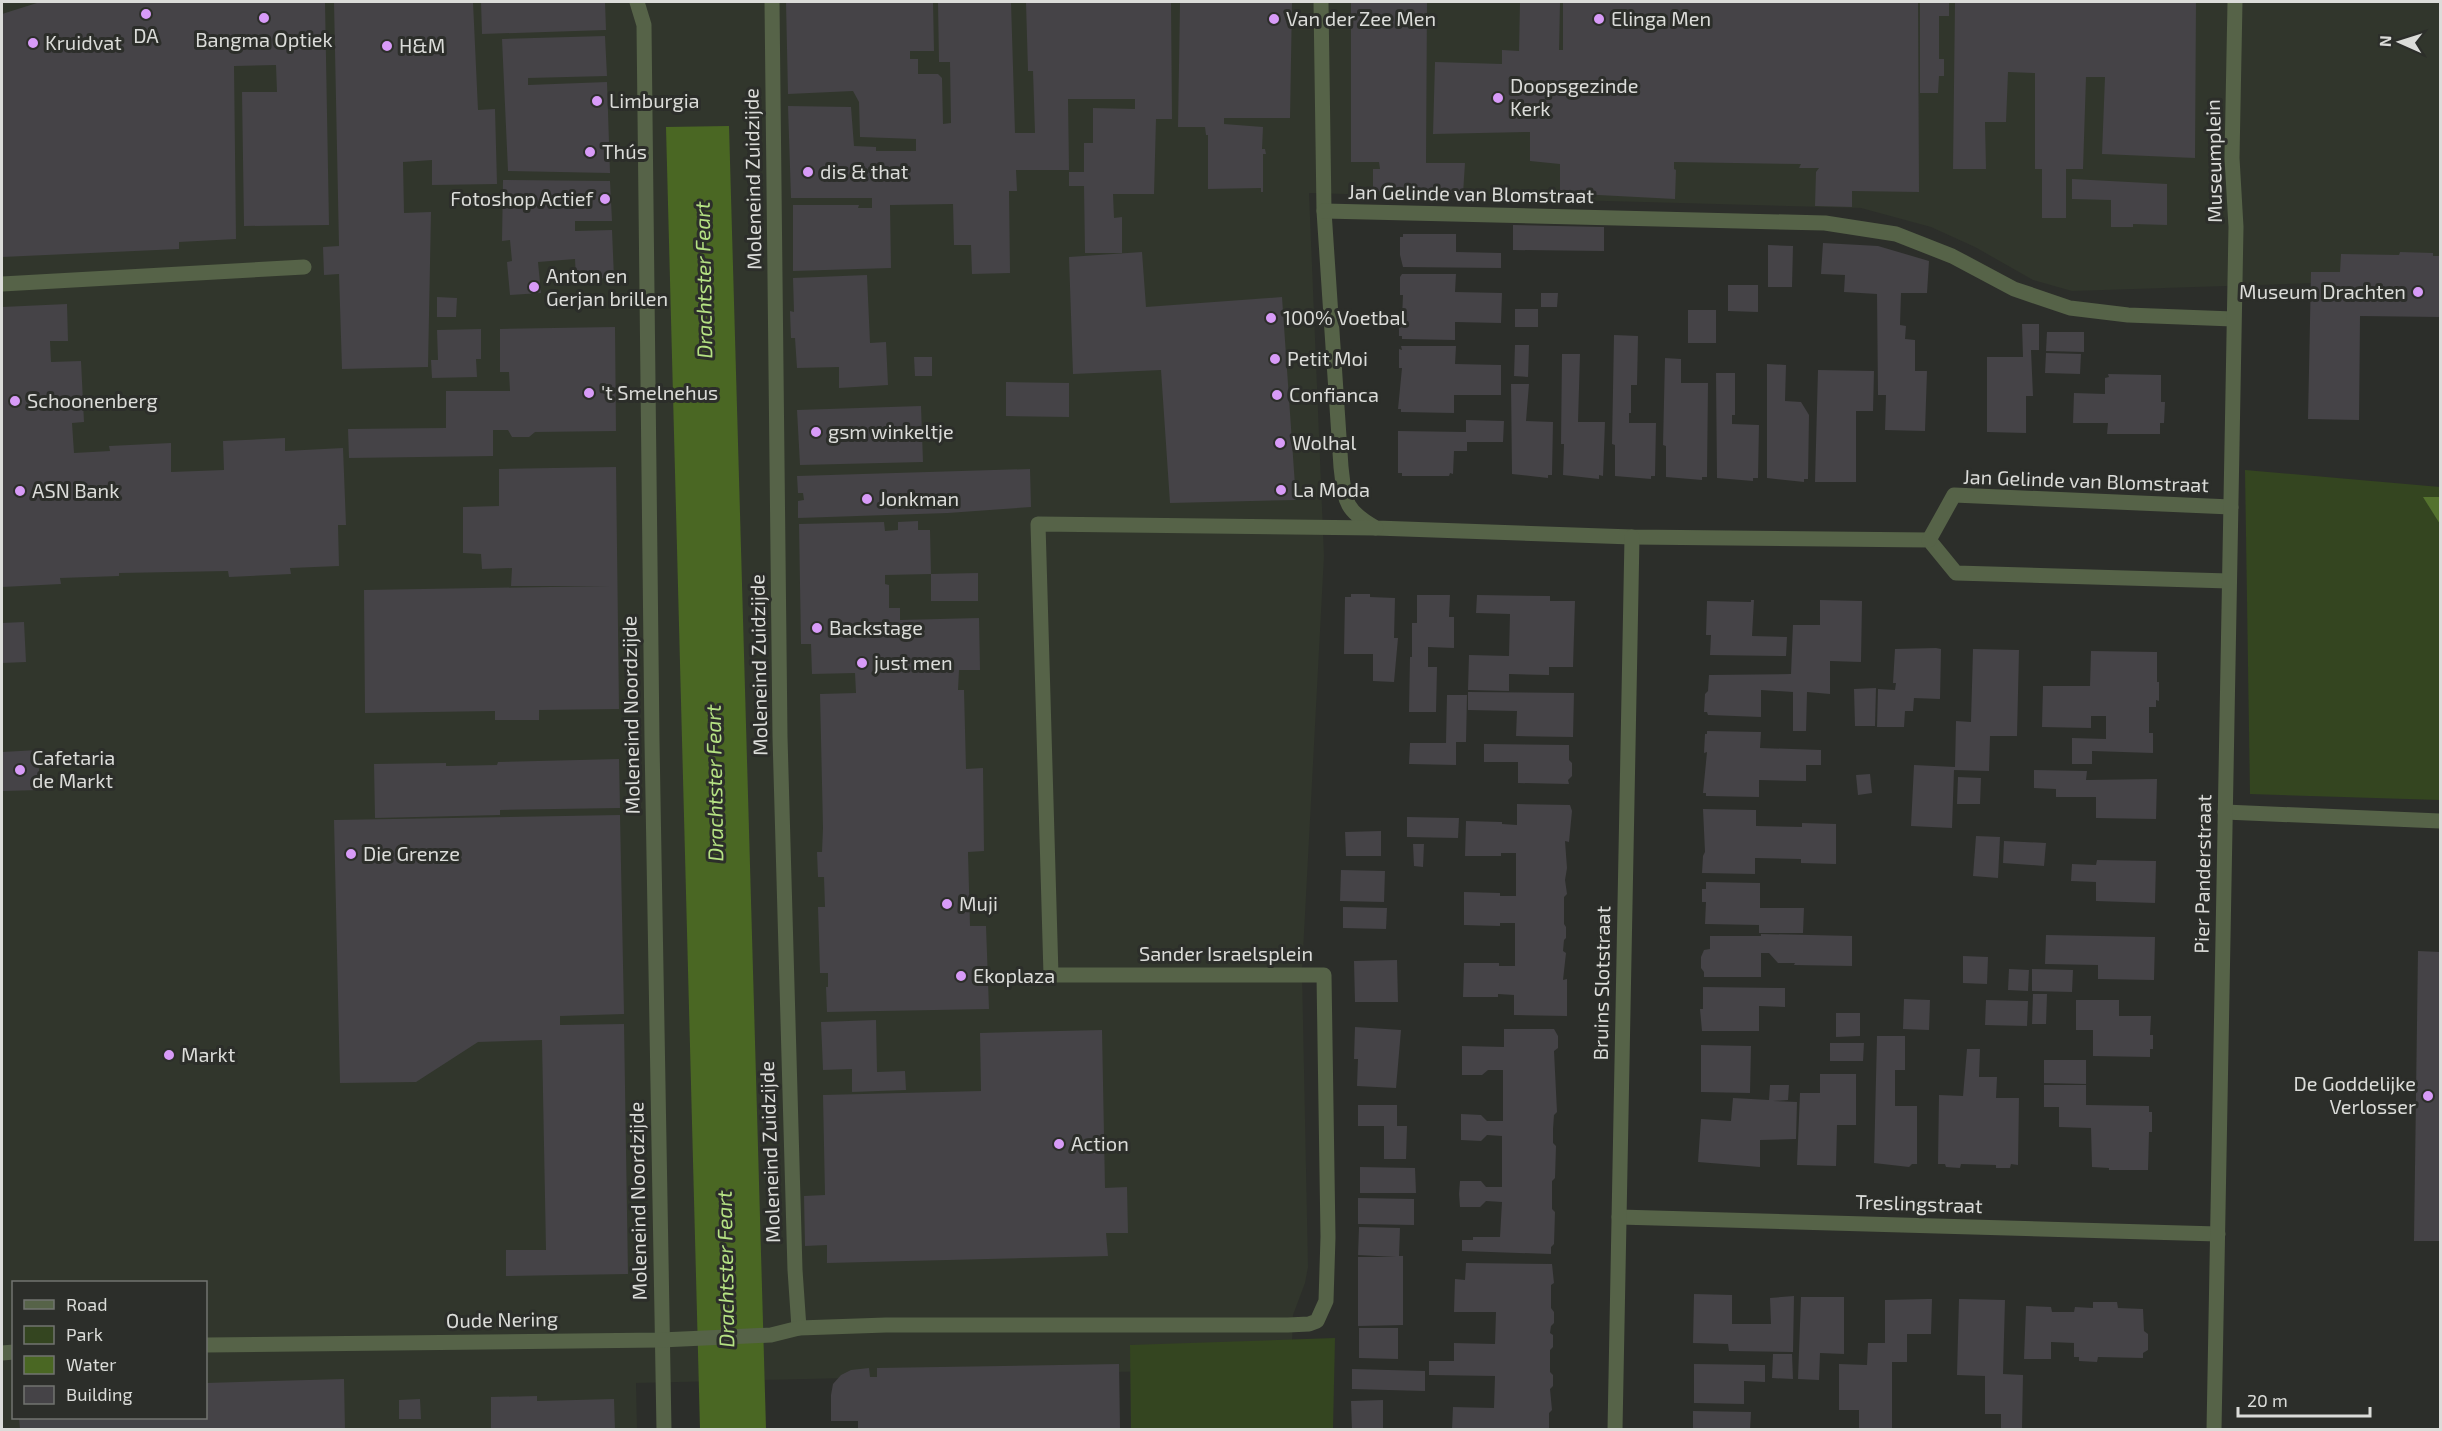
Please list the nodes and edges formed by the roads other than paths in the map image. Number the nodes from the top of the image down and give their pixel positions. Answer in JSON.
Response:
{"nodes":[{"id":1,"x":637,"y":2,"type":"edge"},
{"id":2,"x":772,"y":2,"type":"edge"},
{"id":3,"x":1321,"y":2,"type":"edge"},
{"id":4,"x":2235,"y":2,"type":"edge"},
{"id":5,"x":1324,"y":211,"type":"junction"},
{"id":6,"x":304,"y":267,"type":"dead end"},
{"id":7,"x":2,"y":284,"type":"edge"},
{"id":8,"x":2233,"y":319,"type":"junction"},
{"id":9,"x":2231,"y":507,"type":"junction"},
{"id":10,"x":1376,"y":528,"type":"junction"},
{"id":11,"x":1632,"y":537,"type":"junction"},
{"id":12,"x":1929,"y":540,"type":"junction"},
{"id":13,"x":2229,"y":581,"type":"junction"},
{"id":14,"x":2225,"y":812,"type":"junction"},
{"id":15,"x":2440,"y":821,"type":"edge"},
{"id":16,"x":1619,"y":1217,"type":"junction"},
{"id":17,"x":2218,"y":1234,"type":"junction"},
{"id":18,"x":799,"y":1328,"type":"junction"},
{"id":19,"x":661,"y":1340,"type":"junction"},
{"id":20,"x":207,"y":1345,"type":"edge"},
{"id":21,"x":664,"y":1430,"type":"edge"},
{"id":22,"x":1614,"y":1430,"type":"edge"},
{"id":23,"x":2214,"y":1430,"type":"edge"}],
"edges":[{"from":1,"to":19,"type":"street","name":"Moleneind Noordzijde"},
{"from":2,"to":18,"type":"street","name":"Moleneind Zuidzijde"},
{"from":3,"to":5,"type":"street"},
{"from":4,"to":8,"type":"street","name":"Museumplein"},
{"from":5,"to":8,"type":"street","name":"Jan Gelinde van Blomstraat"},
{"from":5,"to":10,"type":"street","name":"Jan Gelinde van Blomstraat"},
{"from":6,"to":7,"type":"street"},
{"from":8,"to":9,"type":"street","name":"Pier Panderstraat"},
{"from":9,"to":12,"type":"street","name":"Jan Gelinde van Blomstraat"},
{"from":9,"to":13,"type":"street","name":"Pier Panderstraat"},
{"from":10,"to":11,"type":"street"},
{"from":10,"to":18,"type":"street","name":"Sander Israelsplein"},
{"from":11,"to":12,"type":"street"},
{"from":11,"to":16,"type":"street","name":"Bruins Slotstraat"},
{"from":12,"to":13,"type":"street"},
{"from":13,"to":14,"type":"street","name":"Pier Panderstraat"},
{"from":14,"to":15,"type":"street"},
{"from":14,"to":17,"type":"street","name":"Pier Panderstraat"},
{"from":16,"to":17,"type":"street","name":"Treslingstraat"},
{"from":16,"to":22,"type":"street","name":"Bruins Slotstraat"},
{"from":17,"to":23,"type":"street","name":"Pier Panderstraat"},
{"from":18,"to":19,"type":"street","name":"Oude Nering"},
{"from":19,"to":20,"type":"street","name":"Oude Nering"},
{"from":19,"to":21,"type":"street","name":"Moleneind Noordzijde"}]}
